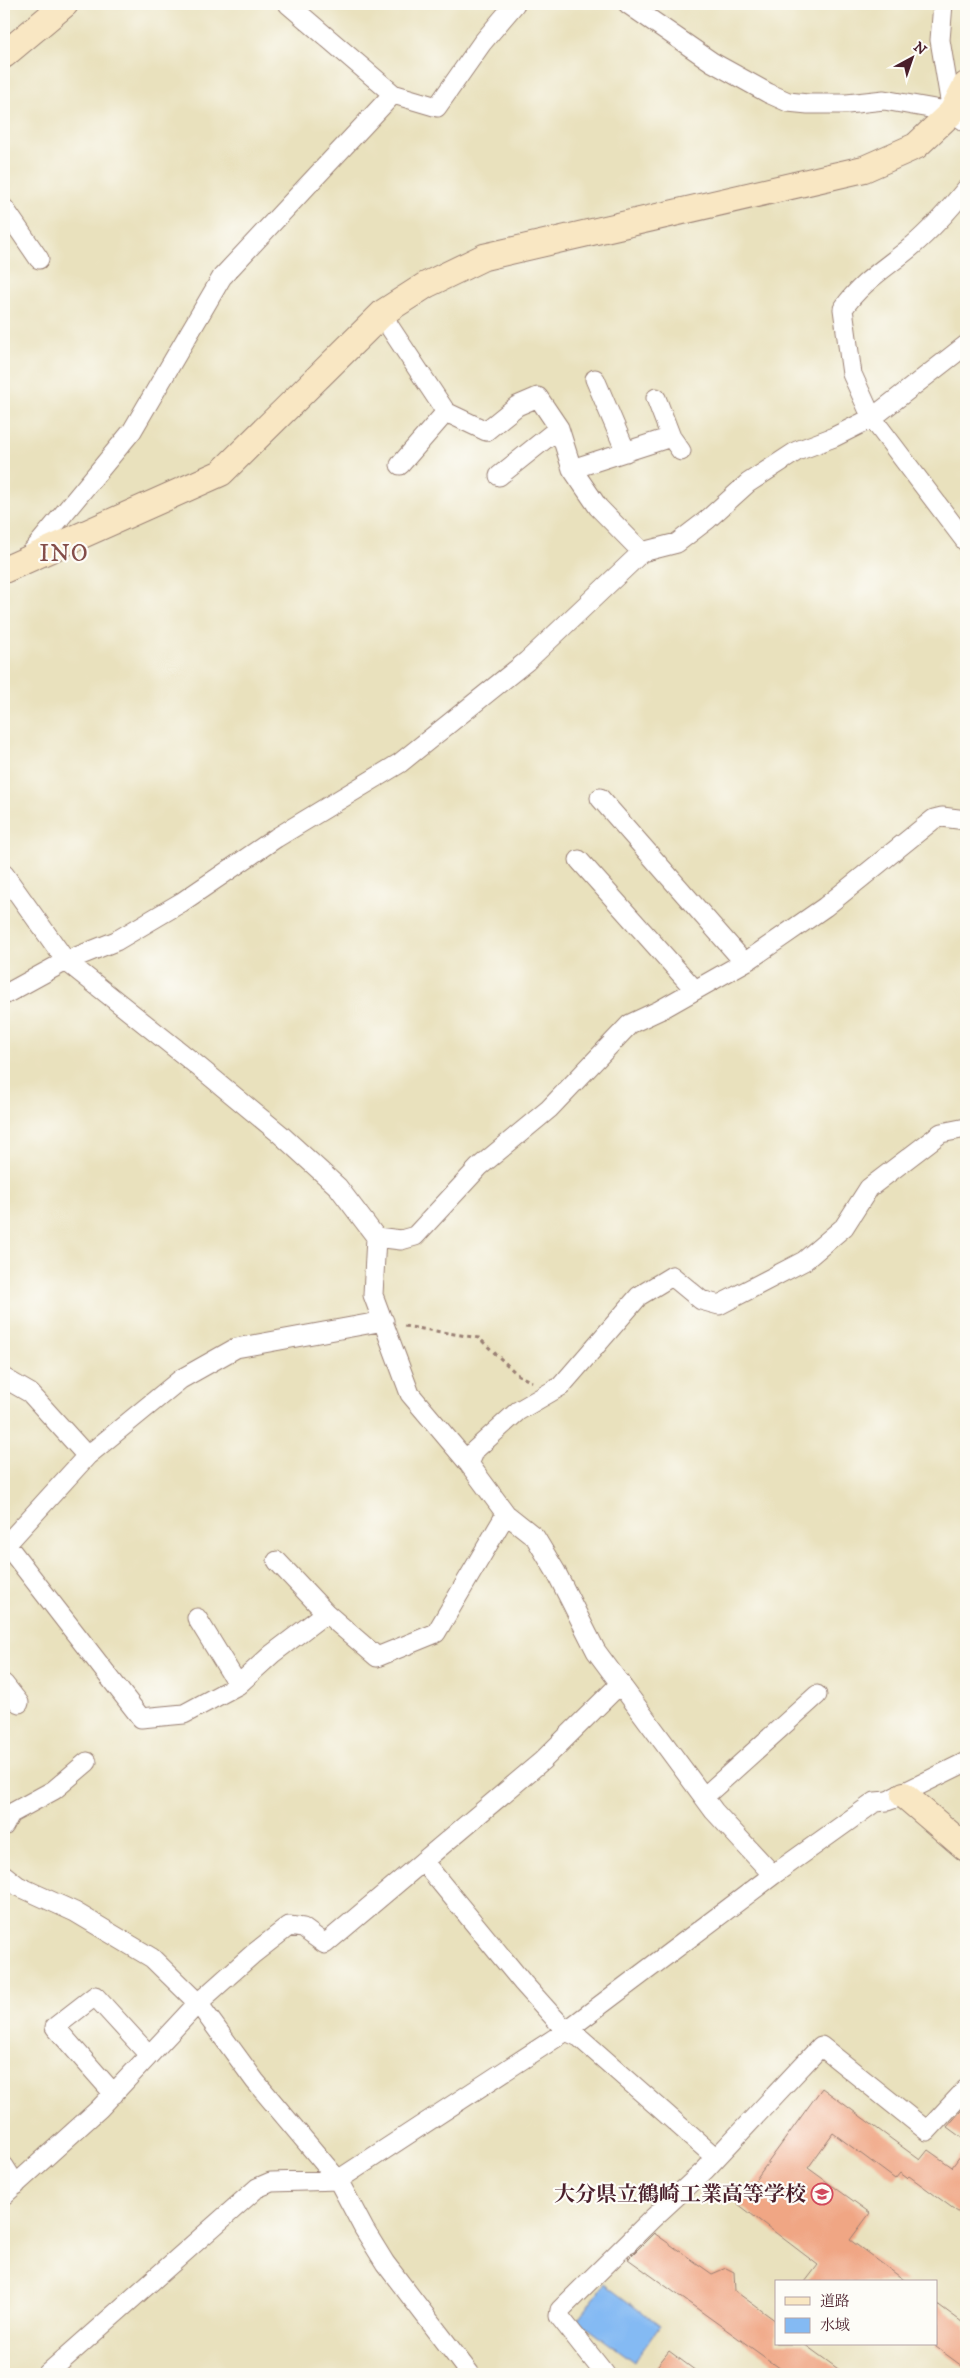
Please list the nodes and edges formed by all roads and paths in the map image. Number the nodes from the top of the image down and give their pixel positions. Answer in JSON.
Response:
{"nodes":[{"id":1,"x":65,"y":4,"type":"edge"},
{"id":2,"x":288,"y":4,"type":"edge"},
{"id":3,"x":515,"y":4,"type":"edge"},
{"id":4,"x":628,"y":4,"type":"edge"},
{"id":5,"x":942,"y":4,"type":"edge"},
{"id":6,"x":4,"y":55,"type":"edge"},
{"id":7,"x":966,"y":85,"type":"edge"},
{"id":8,"x":393,"y":94,"type":"junction"},
{"id":9,"x":959,"y":117,"type":"edge"},
{"id":10,"x":966,"y":189,"type":"edge"},
{"id":11,"x":4,"y":208,"type":"edge"},
{"id":12,"x":39,"y":259,"type":"dead end"},
{"id":13,"x":384,"y":312,"type":"junction"},
{"id":14,"x":966,"y":344,"type":"edge"},
{"id":15,"x":595,"y":379,"type":"dead end"},
{"id":16,"x":656,"y":398,"type":"dead end"},
{"id":17,"x":446,"y":412,"type":"junction"},
{"id":18,"x":872,"y":418,"type":"junction"},
{"id":19,"x":559,"y":428,"type":"junction"},
{"id":20,"x":626,"y":452,"type":"junction"},
{"id":21,"x":400,"y":465,"type":"dead end"},
{"id":22,"x":572,"y":470,"type":"junction"},
{"id":23,"x":499,"y":476,"type":"dead end"},
{"id":24,"x":966,"y":542,"type":"edge"},
{"id":25,"x":642,"y":552,"type":"junction"},
{"id":26,"x":14,"y":565,"type":"edge"},
{"id":27,"x":600,"y":798,"type":"dead end"},
{"id":28,"x":966,"y":820,"type":"edge"},
{"id":29,"x":579,"y":860,"type":"dead end"},
{"id":30,"x":4,"y":874,"type":"edge"},
{"id":31,"x":66,"y":961,"type":"junction"},
{"id":32,"x":744,"y":962,"type":"junction"},
{"id":33,"x":695,"y":990,"type":"junction"},
{"id":34,"x":4,"y":995,"type":"edge"},
{"id":35,"x":966,"y":1128,"type":"edge"},
{"id":36,"x":376,"y":1237,"type":"junction"},
{"id":37,"x":384,"y":1321,"type":"junction"},
{"id":38,"x":4,"y":1378,"type":"edge"},
{"id":39,"x":551,"y":1392,"type":"junction"},
{"id":40,"x":87,"y":1456,"type":"junction"},
{"id":41,"x":469,"y":1464,"type":"junction"},
{"id":42,"x":506,"y":1514,"type":"junction"},
{"id":43,"x":5,"y":1545,"type":"edge"},
{"id":44,"x":276,"y":1561,"type":"dead end"},
{"id":45,"x":326,"y":1613,"type":"junction"},
{"id":46,"x":197,"y":1618,"type":"dead end"},
{"id":47,"x":621,"y":1683,"type":"junction"},
{"id":48,"x":4,"y":1684,"type":"edge"},
{"id":49,"x":238,"y":1685,"type":"junction"},
{"id":50,"x":817,"y":1695,"type":"dead end"},
{"id":51,"x":19,"y":1704,"type":"dead end"},
{"id":52,"x":87,"y":1762,"type":"dead end"},
{"id":53,"x":966,"y":1762,"type":"edge"},
{"id":54,"x":704,"y":1797,"type":"junction"},
{"id":55,"x":896,"y":1798,"type":"junction"},
{"id":56,"x":4,"y":1826,"type":"edge"},
{"id":57,"x":966,"y":1848,"type":"edge"},
{"id":58,"x":423,"y":1861,"type":"junction"},
{"id":59,"x":4,"y":1875,"type":"edge"},
{"id":60,"x":773,"y":1875,"type":"junction"},
{"id":61,"x":198,"y":2003,"type":"junction"},
{"id":62,"x":566,"y":2031,"type":"junction"},
{"id":63,"x":149,"y":2055,"type":"junction"},
{"id":64,"x":966,"y":2089,"type":"edge"},
{"id":65,"x":114,"y":2094,"type":"junction"},
{"id":66,"x":716,"y":2158,"type":"junction"},
{"id":67,"x":4,"y":2166,"type":"edge"},
{"id":68,"x":338,"y":2180,"type":"junction"},
{"id":69,"x":10,"y":2190,"type":"edge"},
{"id":70,"x":47,"y":2374,"type":"edge"},
{"id":71,"x":470,"y":2374,"type":"edge"},
{"id":72,"x":605,"y":2374,"type":"edge"}],
"edges":[{"from":1,"to":6,"type":"street"},
{"from":2,"to":8,"type":"street"},
{"from":3,"to":8,"type":"street"},
{"from":4,"to":9,"type":"street"},
{"from":5,"to":9,"type":"street"},
{"from":7,"to":9,"type":"street"},
{"from":8,"to":26,"type":"street"},
{"from":9,"to":13,"type":"street"},
{"from":10,"to":18,"type":"street"},
{"from":11,"to":12,"type":"street"},
{"from":13,"to":17,"type":"street"},
{"from":13,"to":26,"type":"street"},
{"from":14,"to":18,"type":"street"},
{"from":15,"to":20,"type":"street"},
{"from":16,"to":20,"type":"street"},
{"from":17,"to":19,"type":"street"},
{"from":17,"to":21,"type":"street"},
{"from":18,"to":24,"type":"street"},
{"from":18,"to":25,"type":"street"},
{"from":19,"to":22,"type":"street"},
{"from":19,"to":23,"type":"street"},
{"from":20,"to":22,"type":"street"},
{"from":22,"to":25,"type":"street"},
{"from":25,"to":31,"type":"street"},
{"from":27,"to":32,"type":"street"},
{"from":28,"to":32,"type":"street"},
{"from":29,"to":33,"type":"street"},
{"from":30,"to":31,"type":"street"},
{"from":31,"to":34,"type":"street"},
{"from":31,"to":36,"type":"street"},
{"from":32,"to":33,"type":"street"},
{"from":33,"to":36,"type":"street"},
{"from":35,"to":39,"type":"street"},
{"from":36,"to":37,"type":"street"},
{"from":37,"to":39,"type":"path"},
{"from":37,"to":40,"type":"street"},
{"from":37,"to":41,"type":"street"},
{"from":38,"to":40,"type":"street"},
{"from":39,"to":41,"type":"street"},
{"from":40,"to":43,"type":"street"},
{"from":41,"to":42,"type":"street"},
{"from":42,"to":45,"type":"street"},
{"from":42,"to":47,"type":"street"},
{"from":43,"to":49,"type":"street"},
{"from":44,"to":45,"type":"street"},
{"from":45,"to":49,"type":"street"},
{"from":46,"to":49,"type":"street"},
{"from":47,"to":54,"type":"street"},
{"from":47,"to":58,"type":"street"},
{"from":48,"to":51,"type":"street"},
{"from":50,"to":54,"type":"street"},
{"from":52,"to":56,"type":"street"},
{"from":53,"to":55,"type":"street"},
{"from":54,"to":60,"type":"street"},
{"from":55,"to":57,"type":"street"},
{"from":55,"to":60,"type":"street"},
{"from":58,"to":61,"type":"street"},
{"from":58,"to":62,"type":"street"},
{"from":59,"to":61,"type":"street"},
{"from":60,"to":62,"type":"street"},
{"from":61,"to":63,"type":"street"},
{"from":61,"to":68,"type":"street"},
{"from":62,"to":66,"type":"street"},
{"from":62,"to":68,"type":"street"},
{"from":63,"to":65,"type":"street"},
{"from":63,"to":65,"type":"street"},
{"from":64,"to":66,"type":"street"},
{"from":65,"to":69,"type":"street"},
{"from":66,"to":72,"type":"street"},
{"from":67,"to":69,"type":"street"},
{"from":68,"to":70,"type":"street"},
{"from":68,"to":71,"type":"street"}]}
